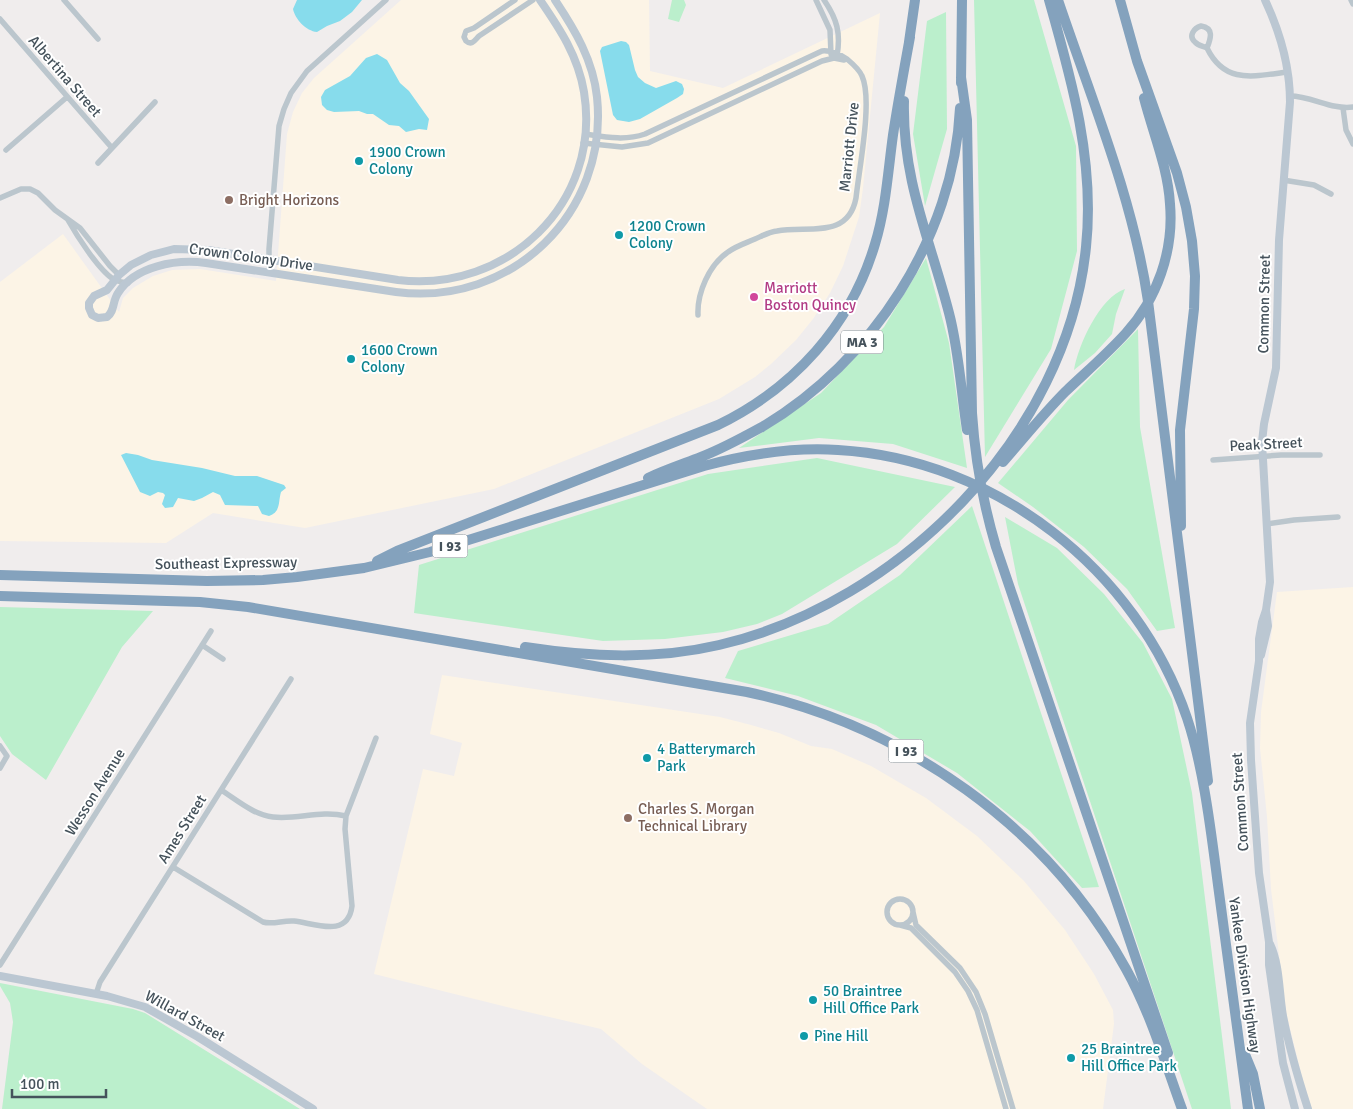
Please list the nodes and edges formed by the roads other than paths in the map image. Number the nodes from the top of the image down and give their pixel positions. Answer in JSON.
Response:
{"nodes":[{"id":1,"x":64,"y":0,"type":"edge"},
{"id":2,"x":386,"y":0,"type":"edge"},
{"id":3,"x":515,"y":0,"type":"edge"},
{"id":4,"x":532,"y":0,"type":"edge"},
{"id":5,"x":540,"y":0,"type":"edge"},
{"id":6,"x":555,"y":0,"type":"edge"},
{"id":7,"x":816,"y":0,"type":"edge"},
{"id":8,"x":824,"y":0,"type":"edge"},
{"id":9,"x":914,"y":0,"type":"edge"},
{"id":10,"x":962,"y":0,"type":"edge"},
{"id":11,"x":1050,"y":0,"type":"edge"},
{"id":12,"x":1058,"y":0,"type":"edge"},
{"id":13,"x":1120,"y":0,"type":"edge"},
{"id":14,"x":1265,"y":0,"type":"edge"},
{"id":15,"x":1351,"y":0,"type":"edge"},
{"id":16,"x":1353,"y":4,"type":"edge"},
{"id":17,"x":0,"y":19,"type":"edge"},
{"id":18,"x":469,"y":30,"type":"junction"},
{"id":19,"x":910,"y":37,"type":"junction"},
{"id":20,"x":98,"y":39,"type":"dead end"},
{"id":21,"x":477,"y":39,"type":"junction"},
{"id":22,"x":1130,"y":41,"type":"junction"},
{"id":23,"x":1207,"y":48,"type":"dead end"},
{"id":24,"x":834,"y":56,"type":"junction"},
{"id":25,"x":1288,"y":72,"type":"junction"},
{"id":26,"x":962,"y":78,"type":"junction"},
{"id":27,"x":1290,"y":96,"type":"junction"},
{"id":28,"x":67,"y":98,"type":"junction"},
{"id":29,"x":155,"y":102,"type":"dead end"},
{"id":30,"x":1343,"y":108,"type":"junction"},
{"id":31,"x":1353,"y":108,"type":"edge"},
{"id":32,"x":585,"y":134,"type":"junction"},
{"id":33,"x":597,"y":136,"type":"junction"},
{"id":34,"x":583,"y":143,"type":"junction"},
{"id":35,"x":1353,"y":144,"type":"edge"},
{"id":36,"x":596,"y":145,"type":"junction"},
{"id":37,"x":112,"y":148,"type":"junction"},
{"id":38,"x":6,"y":150,"type":"dead end"},
{"id":39,"x":98,"y":163,"type":"dead end"},
{"id":40,"x":1283,"y":180,"type":"junction"},
{"id":41,"x":1331,"y":194,"type":"dead end"},
{"id":42,"x":0,"y":198,"type":"edge"},
{"id":43,"x":269,"y":260,"type":"junction"},
{"id":44,"x":269,"y":273,"type":"junction"},
{"id":45,"x":117,"y":277,"type":"junction"},
{"id":46,"x":128,"y":283,"type":"junction"},
{"id":47,"x":99,"y":294,"type":"junction"},
{"id":48,"x":114,"y":307,"type":"junction"},
{"id":49,"x":698,"y":315,"type":"dead end"},
{"id":50,"x":1320,"y":455,"type":"dead end"},
{"id":51,"x":1262,"y":456,"type":"junction"},
{"id":52,"x":1213,"y":460,"type":"dead end"},
{"id":53,"x":1000,"y":461,"type":"junction"},
{"id":54,"x":976,"y":467,"type":"junction"},
{"id":55,"x":620,"y":492,"type":"junction"},
{"id":56,"x":1338,"y":517,"type":"dead end"},
{"id":57,"x":1267,"y":524,"type":"junction"},
{"id":58,"x":1180,"y":562,"type":"junction"},
{"id":59,"x":364,"y":568,"type":"junction"},
{"id":60,"x":0,"y":576,"type":"edge"},
{"id":61,"x":0,"y":594,"type":"edge"},
{"id":62,"x":211,"y":631,"type":"dead end"},
{"id":63,"x":202,"y":645,"type":"junction"},
{"id":64,"x":469,"y":645,"type":"junction"},
{"id":65,"x":224,"y":659,"type":"dead end"},
{"id":66,"x":291,"y":679,"type":"dead end"},
{"id":67,"x":376,"y":738,"type":"dead end"},
{"id":68,"x":0,"y":746,"type":"edge"},
{"id":69,"x":0,"y":768,"type":"edge"},
{"id":70,"x":221,"y":790,"type":"junction"},
{"id":71,"x":346,"y":816,"type":"junction"},
{"id":72,"x":1213,"y":844,"type":"junction"},
{"id":73,"x":173,"y":867,"type":"junction"},
{"id":74,"x":913,"y":912,"type":"junction"},
{"id":75,"x":900,"y":925,"type":"junction"},
{"id":76,"x":1269,"y":942,"type":"junction"},
{"id":77,"x":0,"y":965,"type":"edge"},
{"id":78,"x":0,"y":976,"type":"edge"},
{"id":79,"x":96,"y":994,"type":"junction"},
{"id":80,"x":1239,"y":1040,"type":"junction"},
{"id":81,"x":1177,"y":1096,"type":"junction"},
{"id":82,"x":313,"y":1109,"type":"edge"},
{"id":83,"x":1006,"y":1109,"type":"edge"},
{"id":84,"x":1013,"y":1109,"type":"edge"},
{"id":85,"x":1182,"y":1109,"type":"edge"},
{"id":86,"x":1248,"y":1109,"type":"edge"},
{"id":87,"x":1260,"y":1109,"type":"edge"},
{"id":88,"x":1295,"y":1109,"type":"edge"},
{"id":89,"x":1308,"y":1109,"type":"edge"}],
"edges":[{"from":1,"to":20,"type":"street"},
{"from":2,"to":43,"type":"street"},
{"from":3,"to":18,"type":"street"},
{"from":4,"to":21,"type":"street"},
{"from":5,"to":32,"type":"street","name":"Crown Colony Drive"},
{"from":6,"to":33,"type":"street","name":"Crown Colony Drive"},
{"from":7,"to":24,"type":"street"},
{"from":8,"to":24,"type":"street"},
{"from":9,"to":19,"type":"highway"},
{"from":10,"to":26,"type":"highway","number":"MA 3"},
{"from":11,"to":53,"type":"highway"},
{"from":12,"to":58,"type":"highway"},
{"from":13,"to":22,"type":"highway"},
{"from":14,"to":25,"type":"street","name":"Common Street"},
{"from":15,"to":16,"type":"street"},
{"from":17,"to":28,"type":"street","name":"Albertina Street"},
{"from":18,"to":21,"type":"street"},
{"from":18,"to":21,"type":"street"},
{"from":19,"to":54,"type":"highway"},
{"from":19,"to":59,"type":"highway"},
{"from":22,"to":53,"type":"highway"},
{"from":22,"to":58,"type":"highway"},
{"from":23,"to":25,"type":"street"},
{"from":24,"to":33,"type":"street","name":"Marriott Drive"},
{"from":24,"to":36,"type":"street"},
{"from":24,"to":49,"type":"street","name":"Marriott Drive"},
{"from":25,"to":27,"type":"street","name":"Common Street"},
{"from":26,"to":54,"type":"highway"},
{"from":26,"to":55,"type":"highway","number":"MA 3"},
{"from":27,"to":30,"type":"street"},
{"from":27,"to":40,"type":"street","name":"Common Street"},
{"from":28,"to":37,"type":"street","name":"Albertina Street"},
{"from":28,"to":38,"type":"street"},
{"from":29,"to":37,"type":"street"},
{"from":30,"to":31,"type":"street"},
{"from":30,"to":35,"type":"street"},
{"from":32,"to":33,"type":"street","name":"Marriott Drive"},
{"from":32,"to":34,"type":"street","name":"Crown Colony Drive"},
{"from":33,"to":36,"type":"street","name":"Crown Colony Drive"},
{"from":34,"to":36,"type":"street"},
{"from":34,"to":43,"type":"street","name":"Crown Colony Drive"},
{"from":36,"to":44,"type":"street","name":"Crown Colony Drive"},
{"from":37,"to":39,"type":"street"},
{"from":40,"to":41,"type":"street"},
{"from":40,"to":51,"type":"street","name":"Common Street"},
{"from":42,"to":45,"type":"street"},
{"from":43,"to":44,"type":"street"},
{"from":43,"to":45,"type":"street","name":"Crown Colony Drive"},
{"from":44,"to":46,"type":"street","name":"Crown Colony Drive"},
{"from":45,"to":46,"type":"street"},
{"from":45,"to":47,"type":"street","name":"Crown Colony Drive"},
{"from":46,"to":48,"type":"street","name":"Crown Colony Drive"},
{"from":47,"to":48,"type":"street"},
{"from":47,"to":48,"type":"street","name":"Crown Colony Drive"},
{"from":50,"to":51,"type":"street","name":"Peak Street"},
{"from":51,"to":52,"type":"street","name":"Peak Street"},
{"from":51,"to":57,"type":"street","name":"Common Street"},
{"from":53,"to":64,"type":"highway"},
{"from":54,"to":81,"type":"highway"},
{"from":55,"to":59,"type":"highway","name":"Southeast Expressway","number":"I 93"},
{"from":55,"to":72,"type":"highway","number":"I 93"},
{"from":56,"to":57,"type":"street"},
{"from":57,"to":76,"type":"street","name":"Common Street"},
{"from":58,"to":72,"type":"highway"},
{"from":59,"to":60,"type":"highway","name":"Southeast Expressway","number":"I 93"},
{"from":61,"to":64,"type":"highway","number":"I 93"},
{"from":62,"to":63,"type":"street","name":"Wesson Avenue"},
{"from":63,"to":65,"type":"street"},
{"from":63,"to":77,"type":"street","name":"Wesson Avenue"},
{"from":64,"to":81,"type":"highway","number":"I 93"},
{"from":66,"to":70,"type":"street","name":"Ames Street"},
{"from":67,"to":71,"type":"street"},
{"from":68,"to":69,"type":"street"},
{"from":70,"to":71,"type":"street"},
{"from":70,"to":73,"type":"street","name":"Ames Street"},
{"from":71,"to":73,"type":"street"},
{"from":72,"to":80,"type":"highway","name":"Yankee Division Highway","number":"I 93"},
{"from":73,"to":79,"type":"street","name":"Ames Street"},
{"from":74,"to":75,"type":"street"},
{"from":74,"to":75,"type":"street"},
{"from":74,"to":84,"type":"street"},
{"from":75,"to":83,"type":"street"},
{"from":76,"to":88,"type":"street","name":"Common Street"},
{"from":76,"to":89,"type":"street","name":"Common Street"},
{"from":78,"to":79,"type":"street","name":"Willard Street"},
{"from":79,"to":82,"type":"street","name":"Willard Street"},
{"from":80,"to":86,"type":"highway","name":"Yankee Division Highway","number":"I 93"},
{"from":80,"to":87,"type":"highway"},
{"from":81,"to":85,"type":"highway","number":"I 93"}]}
